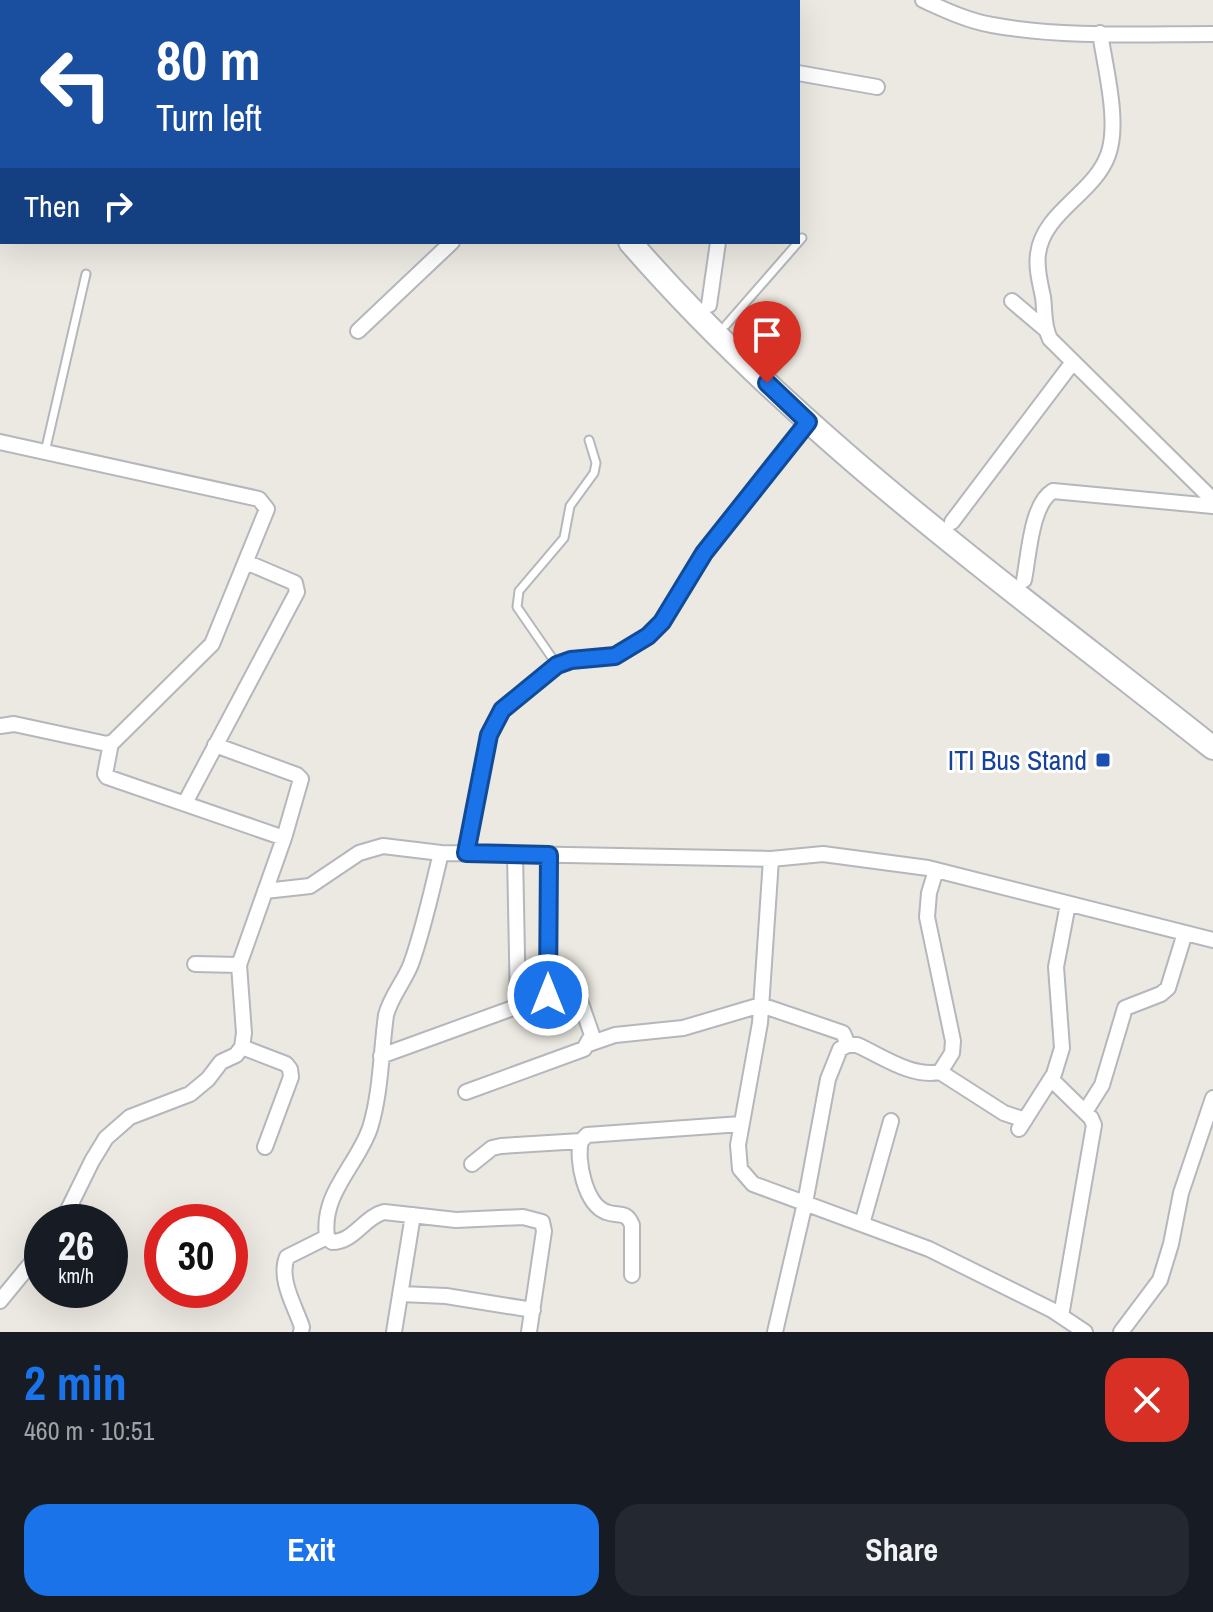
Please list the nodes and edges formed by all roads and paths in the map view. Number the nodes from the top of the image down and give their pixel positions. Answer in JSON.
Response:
{"nodes":[{"id":1,"x":923,"y":0,"type":"edge"},
{"id":2,"x":1100,"y":33,"type":"junction"},
{"id":3,"x":1213,"y":34,"type":"edge"},
{"id":4,"x":800,"y":73,"type":"edge"},
{"id":5,"x":877,"y":87,"type":"dead end"},
{"id":6,"x":802,"y":238,"type":"dead end"},
{"id":7,"x":800,"y":240,"type":"edge"},
{"id":8,"x":450,"y":244,"type":"edge"},
{"id":9,"x":632,"y":244,"type":"edge"},
{"id":10,"x":652,"y":244,"type":"edge"},
{"id":11,"x":718,"y":244,"type":"edge"},
{"id":12,"x":797,"y":244,"type":"edge"},
{"id":13,"x":86,"y":274,"type":"dead end"},
{"id":14,"x":1012,"y":301,"type":"dead end"},
{"id":15,"x":709,"y":305,"type":"junction"},
{"id":16,"x":726,"y":325,"type":"junction"},
{"id":17,"x":1045,"y":329,"type":"junction"},
{"id":18,"x":358,"y":331,"type":"dead end"},
{"id":19,"x":1073,"y":362,"type":"junction"},
{"id":20,"x":808,"y":422,"type":"junction"},
{"id":21,"x":589,"y":440,"type":"dead end"},
{"id":22,"x":0,"y":442,"type":"edge"},
{"id":23,"x":45,"y":452,"type":"junction"},
{"id":24,"x":1213,"y":500,"type":"edge"},
{"id":25,"x":1213,"y":506,"type":"edge"},
{"id":26,"x":952,"y":522,"type":"junction"},
{"id":27,"x":246,"y":562,"type":"junction"},
{"id":28,"x":1024,"y":580,"type":"junction"},
{"id":29,"x":557,"y":665,"type":"junction"},
{"id":30,"x":0,"y":726,"type":"edge"},
{"id":31,"x":1212,"y":739,"type":"edge"},
{"id":32,"x":111,"y":743,"type":"junction"},
{"id":33,"x":215,"y":745,"type":"junction"},
{"id":34,"x":185,"y":803,"type":"junction"},
{"id":35,"x":284,"y":838,"type":"junction"},
{"id":36,"x":441,"y":853,"type":"junction"},
{"id":37,"x":466,"y":853,"type":"junction"},
{"id":38,"x":515,"y":854,"type":"junction"},
{"id":39,"x":549,"y":855,"type":"junction"},
{"id":40,"x":771,"y":859,"type":"junction"},
{"id":41,"x":936,"y":870,"type":"junction"},
{"id":42,"x":265,"y":891,"type":"junction"},
{"id":43,"x":1068,"y":904,"type":"junction"},
{"id":44,"x":1185,"y":933,"type":"junction"},
{"id":45,"x":1213,"y":940,"type":"edge"},
{"id":46,"x":195,"y":964,"type":"dead end"},
{"id":47,"x":239,"y":965,"type":"junction"},
{"id":48,"x":548,"y":995,"type":"junction"},
{"id":49,"x":761,"y":1005,"type":"junction"},
{"id":50,"x":518,"y":1006,"type":"junction"},
{"id":51,"x":589,"y":1044,"type":"junction"},
{"id":52,"x":848,"y":1045,"type":"junction"},
{"id":53,"x":242,"y":1047,"type":"junction"},
{"id":54,"x":381,"y":1056,"type":"junction"},
{"id":55,"x":940,"y":1072,"type":"junction"},
{"id":56,"x":1051,"y":1079,"type":"junction"},
{"id":57,"x":466,"y":1092,"type":"dead end"},
{"id":58,"x":1213,"y":1098,"type":"edge"},
{"id":59,"x":1085,"y":1112,"type":"junction"},
{"id":60,"x":891,"y":1121,"type":"dead end"},
{"id":61,"x":741,"y":1124,"type":"junction"},
{"id":62,"x":581,"y":1141,"type":"junction"},
{"id":63,"x":265,"y":1147,"type":"dead end"},
{"id":64,"x":472,"y":1164,"type":"dead end"},
{"id":65,"x":805,"y":1203,"type":"junction"},
{"id":66,"x":71,"y":1204,"type":"edge"},
{"id":67,"x":413,"y":1215,"type":"junction"},
{"id":68,"x":862,"y":1224,"type":"junction"},
{"id":69,"x":327,"y":1237,"type":"junction"},
{"id":70,"x":24,"y":1272,"type":"edge"},
{"id":71,"x":632,"y":1275,"type":"dead end"},
{"id":72,"x":401,"y":1294,"type":"junction"},
{"id":73,"x":0,"y":1301,"type":"edge"},
{"id":74,"x":533,"y":1310,"type":"junction"},
{"id":75,"x":1061,"y":1316,"type":"junction"},
{"id":76,"x":301,"y":1332,"type":"edge"},
{"id":77,"x":394,"y":1332,"type":"edge"},
{"id":78,"x":529,"y":1332,"type":"edge"},
{"id":79,"x":775,"y":1332,"type":"edge"},
{"id":80,"x":1085,"y":1332,"type":"edge"},
{"id":81,"x":1121,"y":1332,"type":"edge"}],
"edges":[{"from":1,"to":2,"type":"street"},
{"from":2,"to":3,"type":"street"},
{"from":2,"to":17,"type":"street"},
{"from":4,"to":5,"type":"street"},
{"from":6,"to":7,"type":"lane"},
{"from":8,"to":18,"type":"street"},
{"from":9,"to":20,"type":"street"},
{"from":10,"to":15,"type":"street"},
{"from":11,"to":15,"type":"street"},
{"from":12,"to":16,"type":"lane"},
{"from":13,"to":23,"type":"lane"},
{"from":14,"to":17,"type":"street"},
{"from":15,"to":16,"type":"street"},
{"from":16,"to":26,"type":"street"},
{"from":17,"to":19,"type":"street"},
{"from":19,"to":24,"type":"street"},
{"from":19,"to":26,"type":"street"},
{"from":20,"to":29,"type":"street"},
{"from":20,"to":31,"type":"street"},
{"from":21,"to":29,"type":"lane"},
{"from":22,"to":23,"type":"street"},
{"from":23,"to":27,"type":"street"},
{"from":25,"to":28,"type":"street"},
{"from":26,"to":28,"type":"street"},
{"from":27,"to":32,"type":"street"},
{"from":27,"to":33,"type":"street"},
{"from":28,"to":31,"type":"street"},
{"from":29,"to":37,"type":"street"},
{"from":30,"to":32,"type":"street"},
{"from":32,"to":34,"type":"street"},
{"from":33,"to":34,"type":"street"},
{"from":33,"to":35,"type":"street"},
{"from":34,"to":35,"type":"street"},
{"from":35,"to":42,"type":"street"},
{"from":36,"to":37,"type":"street"},
{"from":36,"to":42,"type":"street"},
{"from":36,"to":54,"type":"street"},
{"from":37,"to":38,"type":"street"},
{"from":38,"to":39,"type":"street"},
{"from":38,"to":50,"type":"street"},
{"from":39,"to":40,"type":"street"},
{"from":39,"to":48,"type":"street"},
{"from":40,"to":41,"type":"street"},
{"from":40,"to":49,"type":"street"},
{"from":41,"to":43,"type":"street"},
{"from":41,"to":55,"type":"street"},
{"from":42,"to":47,"type":"street"},
{"from":43,"to":44,"type":"street"},
{"from":43,"to":56,"type":"street"},
{"from":44,"to":45,"type":"street"},
{"from":44,"to":59,"type":"street"},
{"from":46,"to":47,"type":"street"},
{"from":47,"to":53,"type":"street"},
{"from":48,"to":50,"type":"street"},
{"from":48,"to":51,"type":"street"},
{"from":49,"to":51,"type":"street"},
{"from":49,"to":52,"type":"street"},
{"from":49,"to":61,"type":"street"},
{"from":50,"to":54,"type":"street"},
{"from":51,"to":57,"type":"street"},
{"from":52,"to":55,"type":"street"},
{"from":52,"to":65,"type":"street"},
{"from":53,"to":63,"type":"street"},
{"from":53,"to":66,"type":"street"},
{"from":54,"to":69,"type":"street"},
{"from":55,"to":56,"type":"street"},
{"from":56,"to":59,"type":"street"},
{"from":58,"to":81,"type":"street"},
{"from":59,"to":75,"type":"street"},
{"from":60,"to":68,"type":"street"},
{"from":61,"to":62,"type":"street"},
{"from":61,"to":65,"type":"street"},
{"from":62,"to":64,"type":"street"},
{"from":62,"to":71,"type":"street"},
{"from":65,"to":68,"type":"street"},
{"from":65,"to":79,"type":"street"},
{"from":67,"to":69,"type":"street"},
{"from":67,"to":72,"type":"street"},
{"from":67,"to":74,"type":"street"},
{"from":68,"to":75,"type":"street"},
{"from":69,"to":76,"type":"street"},
{"from":70,"to":73,"type":"street"},
{"from":72,"to":74,"type":"street"},
{"from":72,"to":77,"type":"street"},
{"from":74,"to":78,"type":"street"},
{"from":75,"to":80,"type":"street"}]}
